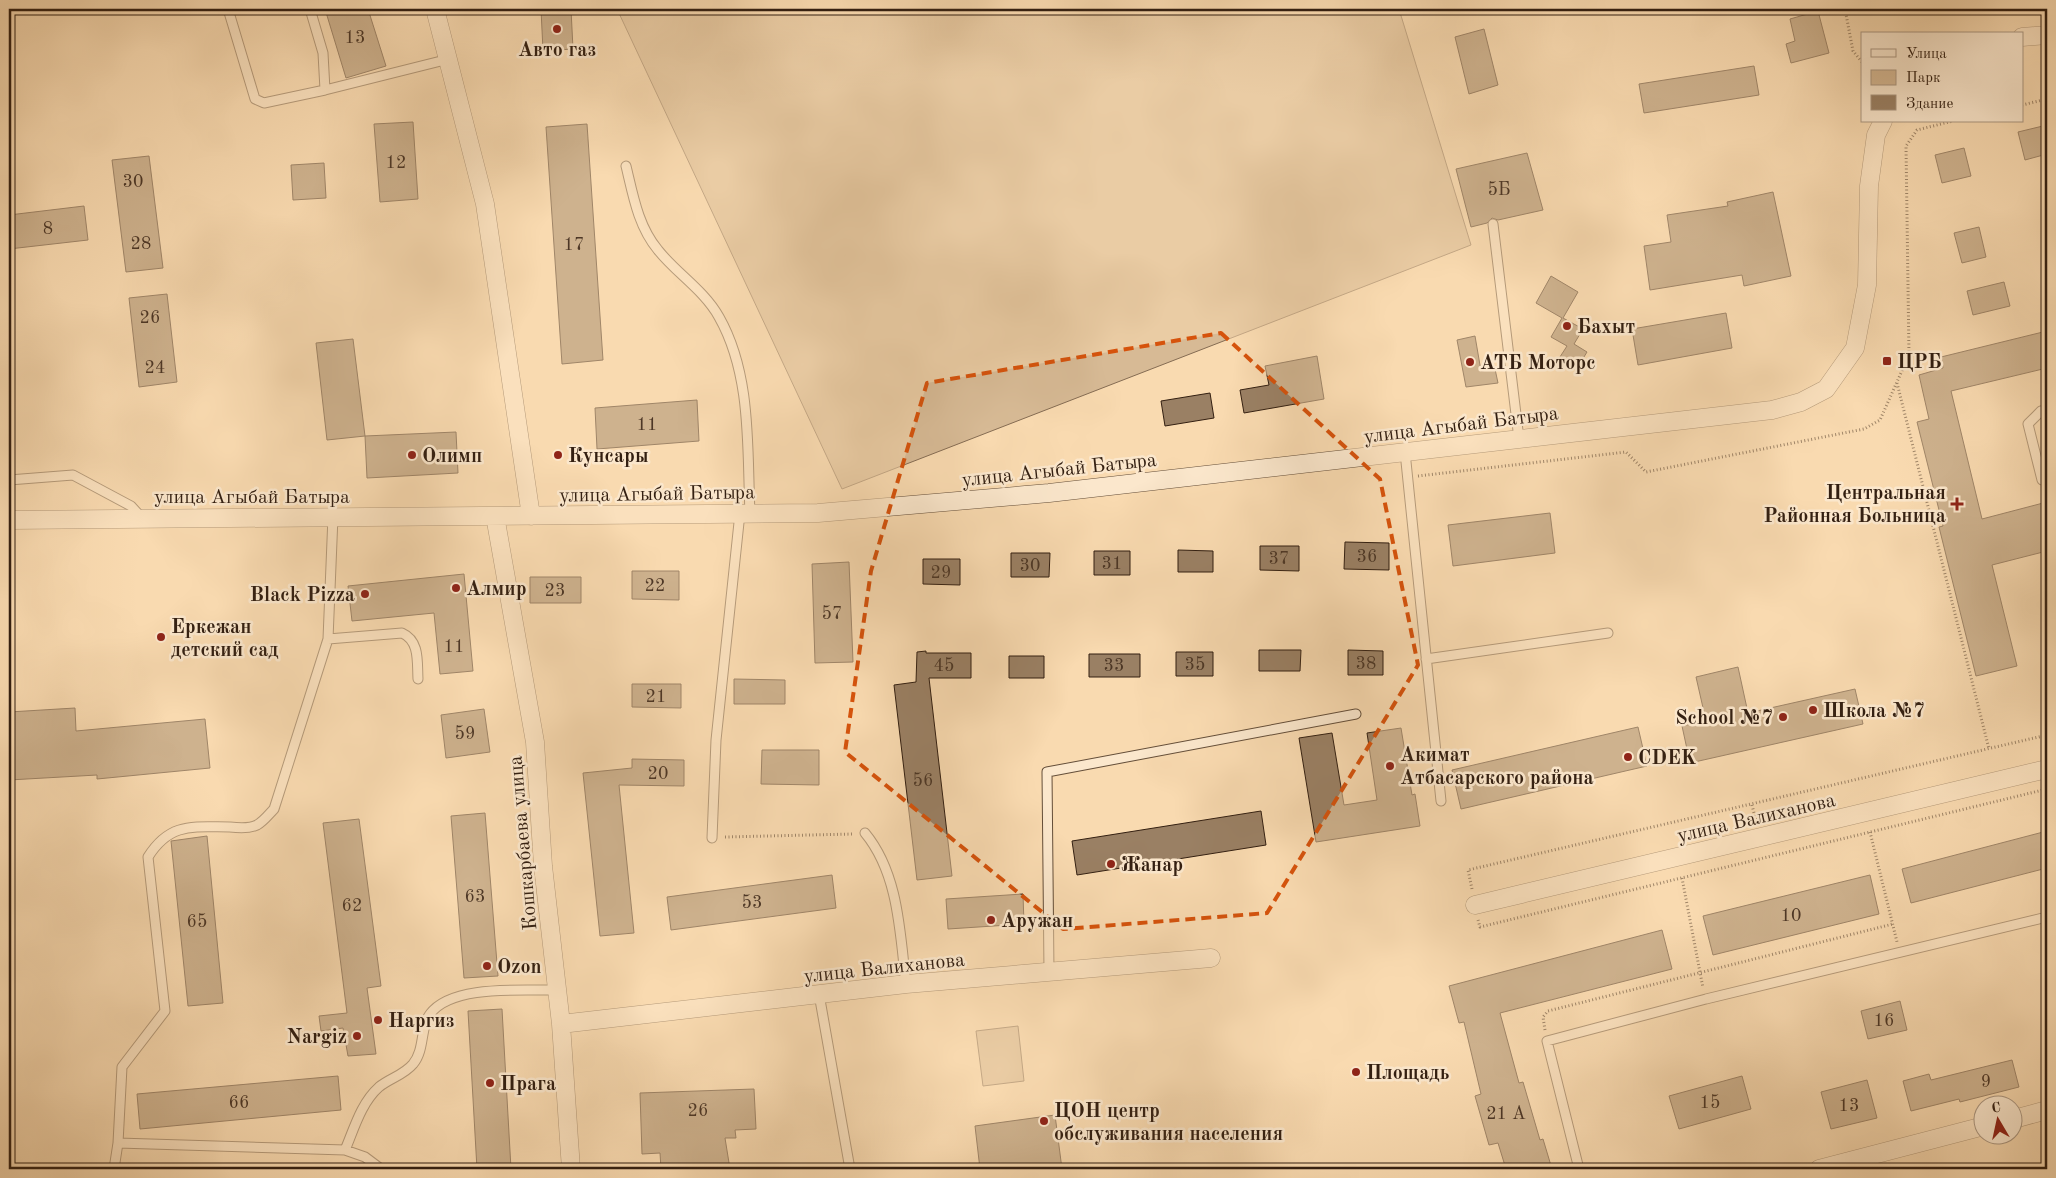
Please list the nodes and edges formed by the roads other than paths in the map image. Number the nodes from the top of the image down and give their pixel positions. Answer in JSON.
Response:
{"nodes":[{"id":1,"x":228,"y":9,"type":"edge"},
{"id":2,"x":310,"y":9,"type":"edge"},
{"id":3,"x":435,"y":9,"type":"edge"},
{"id":4,"x":2047,"y":35,"type":"edge"},
{"id":5,"x":2024,"y":37,"type":"edge"},
{"id":6,"x":449,"y":59,"type":"junction"},
{"id":7,"x":325,"y":90,"type":"junction"},
{"id":8,"x":1882,"y":122,"type":"edge"},
{"id":9,"x":626,"y":166,"type":"dead end"},
{"id":10,"x":1492,"y":224,"type":"dead end"},
{"id":11,"x":2047,"y":410,"type":"edge"},
{"id":12,"x":1519,"y":439,"type":"junction"},
{"id":13,"x":1405,"y":452,"type":"junction"},
{"id":14,"x":9,"y":480,"type":"edge"},
{"id":15,"x":2042,"y":480,"type":"dead end"},
{"id":16,"x":745,"y":513,"type":"junction"},
{"id":17,"x":333,"y":516,"type":"junction"},
{"id":18,"x":495,"y":516,"type":"junction"},
{"id":19,"x":531,"y":516,"type":"junction"},
{"id":20,"x":141,"y":517,"type":"junction"},
{"id":21,"x":9,"y":520,"type":"edge"},
{"id":22,"x":1608,"y":633,"type":"dead end"},
{"id":23,"x":328,"y":639,"type":"junction"},
{"id":24,"x":1426,"y":659,"type":"junction"},
{"id":25,"x":418,"y":679,"type":"dead end"},
{"id":26,"x":1356,"y":714,"type":"dead end"},
{"id":27,"x":2047,"y":769,"type":"edge"},
{"id":28,"x":1441,"y":801,"type":"dead end"},
{"id":29,"x":865,"y":833,"type":"road end"},
{"id":30,"x":712,"y":838,"type":"road end"},
{"id":31,"x":1475,"y":905,"type":"road end"},
{"id":32,"x":2047,"y":917,"type":"edge"},
{"id":33,"x":1211,"y":958,"type":"dead end"},
{"id":34,"x":1049,"y":973,"type":"junction"},
{"id":35,"x":906,"y":984,"type":"junction"},
{"id":36,"x":557,"y":990,"type":"junction"},
{"id":37,"x":819,"y":994,"type":"junction"},
{"id":38,"x":561,"y":1024,"type":"junction"},
{"id":39,"x":2047,"y":1110,"type":"edge"},
{"id":40,"x":2024,"y":1116,"type":"edge"},
{"id":41,"x":1974,"y":1129,"type":"edge"},
{"id":42,"x":118,"y":1142,"type":"junction"},
{"id":43,"x":345,"y":1150,"type":"junction"},
{"id":44,"x":114,"y":1169,"type":"edge"},
{"id":45,"x":381,"y":1169,"type":"edge"},
{"id":46,"x":571,"y":1169,"type":"edge"},
{"id":47,"x":850,"y":1169,"type":"edge"},
{"id":48,"x":1579,"y":1169,"type":"edge"},
{"id":49,"x":1819,"y":1169,"type":"edge"}],
"edges":[{"from":1,"to":7,"type":"lane"},
{"from":2,"to":7,"type":"lane"},
{"from":3,"to":6,"type":"street"},
{"from":4,"to":5,"type":"street"},
{"from":6,"to":7,"type":"lane"},
{"from":6,"to":19,"type":"street"},
{"from":8,"to":12,"type":"street","name":"улица Агыбай Батыра"},
{"from":9,"to":16,"type":"lane"},
{"from":10,"to":12,"type":"lane"},
{"from":11,"to":15,"type":"lane"},
{"from":12,"to":13,"type":"street","name":"улица Агыбай Батыра"},
{"from":13,"to":16,"type":"street","name":"улица Агыбай Батыра"},
{"from":13,"to":24,"type":"lane"},
{"from":14,"to":20,"type":"lane"},
{"from":16,"to":19,"type":"street","name":"улица Агыбай Батыра"},
{"from":16,"to":30,"type":"lane"},
{"from":17,"to":18,"type":"street","name":"улица Агыбай Батыра"},
{"from":17,"to":20,"type":"street","name":"улица Агыбай Батыра"},
{"from":17,"to":23,"type":"lane"},
{"from":18,"to":19,"type":"street","name":"улица Агыбай Батыра"},
{"from":18,"to":36,"type":"street","name":"Кошкарбаева улица"},
{"from":20,"to":21,"type":"street","name":"улица Агыбай Батыра"},
{"from":22,"to":24,"type":"lane"},
{"from":23,"to":25,"type":"lane"},
{"from":23,"to":42,"type":"lane"},
{"from":24,"to":28,"type":"lane"},
{"from":26,"to":34,"type":"lane"},
{"from":27,"to":31,"type":"street","name":"улица Валиханова"},
{"from":29,"to":35,"type":"lane"},
{"from":32,"to":48,"type":"lane"},
{"from":33,"to":34,"type":"street","name":"улица Валиханова"},
{"from":34,"to":35,"type":"street","name":"улица Валиханова"},
{"from":35,"to":37,"type":"street","name":"улица Валиханова"},
{"from":36,"to":38,"type":"street","name":"Кошкарбаева улица"},
{"from":36,"to":43,"type":"lane"},
{"from":37,"to":38,"type":"street","name":"улица Валиханова"},
{"from":37,"to":47,"type":"lane"},
{"from":38,"to":46,"type":"street","name":"Кошкарбаева улица"},
{"from":39,"to":40,"type":"street"},
{"from":41,"to":49,"type":"street"},
{"from":42,"to":43,"type":"lane"},
{"from":42,"to":44,"type":"lane"},
{"from":43,"to":45,"type":"lane"}]}
